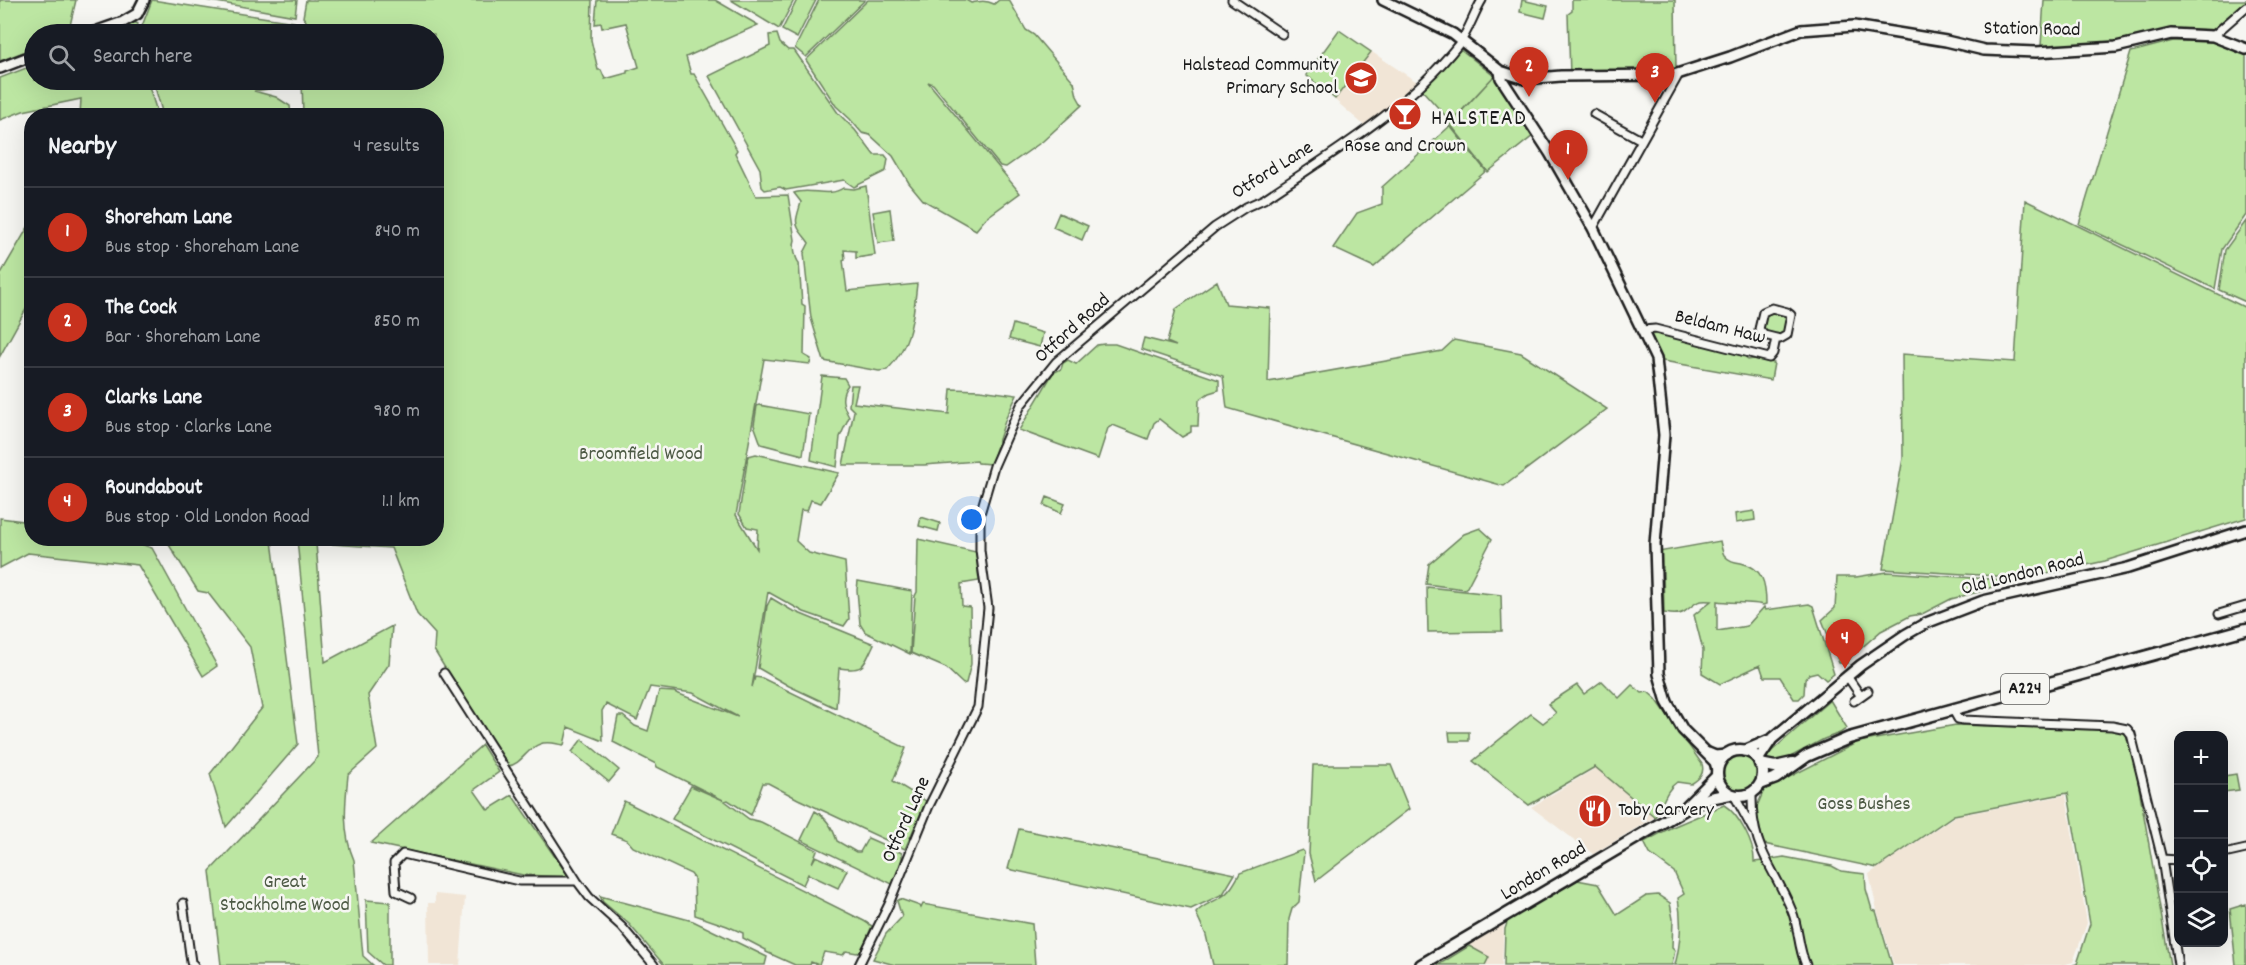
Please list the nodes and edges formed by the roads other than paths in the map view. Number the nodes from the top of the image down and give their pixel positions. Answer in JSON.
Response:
{"nodes":[{"id":1,"x":144,"y":0,"type":"edge"},
{"id":2,"x":1233,"y":0,"type":"edge"},
{"id":3,"x":1383,"y":0,"type":"edge"},
{"id":4,"x":1482,"y":0,"type":"edge"},
{"id":5,"x":2246,"y":7,"type":"edge"},
{"id":6,"x":117,"y":24,"type":"edge"},
{"id":7,"x":1278,"y":28,"type":"dead end"},
{"id":8,"x":2212,"y":36,"type":"junction"},
{"id":9,"x":1462,"y":40,"type":"junction"},
{"id":10,"x":2246,"y":49,"type":"edge"},
{"id":11,"x":24,"y":59,"type":"edge"},
{"id":12,"x":0,"y":68,"type":"edge"},
{"id":13,"x":1500,"y":71,"type":"junction"},
{"id":14,"x":1679,"y":74,"type":"junction"},
{"id":15,"x":1594,"y":114,"type":"dead end"},
{"id":16,"x":1641,"y":140,"type":"junction"},
{"id":17,"x":1593,"y":228,"type":"junction"},
{"id":18,"x":1154,"y":280,"type":"joint"},
{"id":19,"x":1643,"y":330,"type":"junction"},
{"id":20,"x":1776,"y":338,"type":"junction"},
{"id":21,"x":2246,"y":530,"type":"edge"},
{"id":22,"x":2246,"y":606,"type":"edge"},
{"id":23,"x":2219,"y":614,"type":"dead end"},
{"id":24,"x":2246,"y":629,"type":"edge"},
{"id":25,"x":444,"y":673,"type":"dead end"},
{"id":26,"x":1847,"y":676,"type":"junction"},
{"id":27,"x":982,"y":687,"type":"joint"},
{"id":28,"x":1868,"y":691,"type":"dead end"},
{"id":29,"x":1953,"y":710,"type":"junction"},
{"id":30,"x":1772,"y":739,"type":"junction"},
{"id":31,"x":1744,"y":751,"type":"junction"},
{"id":32,"x":1706,"y":752,"type":"junction"},
{"id":33,"x":1726,"y":754,"type":"junction"},
{"id":34,"x":1759,"y":762,"type":"junction"},
{"id":35,"x":1796,"y":763,"type":"junction"},
{"id":36,"x":1717,"y":773,"type":"junction"},
{"id":37,"x":1760,"y":784,"type":"junction"},
{"id":38,"x":1752,"y":793,"type":"junction"},
{"id":39,"x":1732,"y":794,"type":"junction"},
{"id":40,"x":1685,"y":809,"type":"junction"},
{"id":41,"x":1754,"y":832,"type":"junction"},
{"id":42,"x":2246,"y":849,"type":"edge"},
{"id":43,"x":2228,"y":853,"type":"edge"},
{"id":44,"x":2162,"y":859,"type":"junction"},
{"id":45,"x":2174,"y":860,"type":"edge"},
{"id":46,"x":576,"y":881,"type":"junction"},
{"id":47,"x":411,"y":898,"type":"dead end"},
{"id":48,"x":183,"y":903,"type":"dead end"},
{"id":49,"x":194,"y":965,"type":"edge"},
{"id":50,"x":654,"y":965,"type":"edge"},
{"id":51,"x":859,"y":965,"type":"edge"},
{"id":52,"x":1421,"y":965,"type":"edge"},
{"id":53,"x":1806,"y":965,"type":"edge"},
{"id":54,"x":2178,"y":965,"type":"edge"}],
"edges":[{"from":1,"to":6,"type":"street"},
{"from":2,"to":7,"type":"street"},
{"from":3,"to":9,"type":"street"},
{"from":4,"to":9,"type":"street","name":"Otford Lane"},
{"from":5,"to":8,"type":"street"},
{"from":8,"to":10,"type":"street","name":"Station Road"},
{"from":8,"to":14,"type":"street","name":"Station Road"},
{"from":9,"to":13,"type":"street"},
{"from":9,"to":18,"type":"street","name":"Otford Lane"},
{"from":11,"to":12,"type":"street"},
{"from":13,"to":14,"type":"street","name":"Station Road"},
{"from":13,"to":17,"type":"street"},
{"from":14,"to":16,"type":"street"},
{"from":15,"to":16,"type":"street"},
{"from":16,"to":17,"type":"street"},
{"from":17,"to":19,"type":"street"},
{"from":18,"to":27,"type":"street","name":"Otford Road"},
{"from":19,"to":20,"type":"street","name":"Beldam Haw"},
{"from":19,"to":32,"type":"street"},
{"from":20,"to":20,"type":"street","name":"Beldam Haw"},
{"from":21,"to":26,"type":"street","name":"Old London Road"},
{"from":22,"to":23,"type":"street"},
{"from":24,"to":29,"type":"main road","number":"A224"},
{"from":25,"to":46,"type":"street"},
{"from":26,"to":28,"type":"street"},
{"from":26,"to":30,"type":"street","name":"Old London Road"},
{"from":27,"to":51,"type":"street","name":"Otford Lane"},
{"from":29,"to":35,"type":"main road","number":"A224"},
{"from":29,"to":44,"type":"street"},
{"from":30,"to":31,"type":"street","name":"Old London Road"},
{"from":30,"to":34,"type":"street","name":"Old London Road"},
{"from":31,"to":33,"type":"main road"},
{"from":31,"to":34,"type":"main road"},
{"from":32,"to":33,"type":"street"},
{"from":32,"to":36,"type":"street"},
{"from":33,"to":36,"type":"main road"},
{"from":34,"to":35,"type":"main road","number":"A224"},
{"from":34,"to":37,"type":"main road"},
{"from":35,"to":37,"type":"main road","number":"A224"},
{"from":36,"to":39,"type":"main road"},
{"from":36,"to":40,"type":"main road","name":"London Road"},
{"from":37,"to":38,"type":"main road"},
{"from":38,"to":39,"type":"main road"},
{"from":38,"to":41,"type":"street"},
{"from":39,"to":40,"type":"main road","name":"London Road"},
{"from":39,"to":41,"type":"street"},
{"from":40,"to":52,"type":"main road","name":"London Road"},
{"from":41,"to":53,"type":"street"},
{"from":42,"to":43,"type":"street"},
{"from":44,"to":45,"type":"street"},
{"from":44,"to":54,"type":"street"},
{"from":46,"to":47,"type":"street"},
{"from":46,"to":50,"type":"street"},
{"from":48,"to":49,"type":"street"}]}
